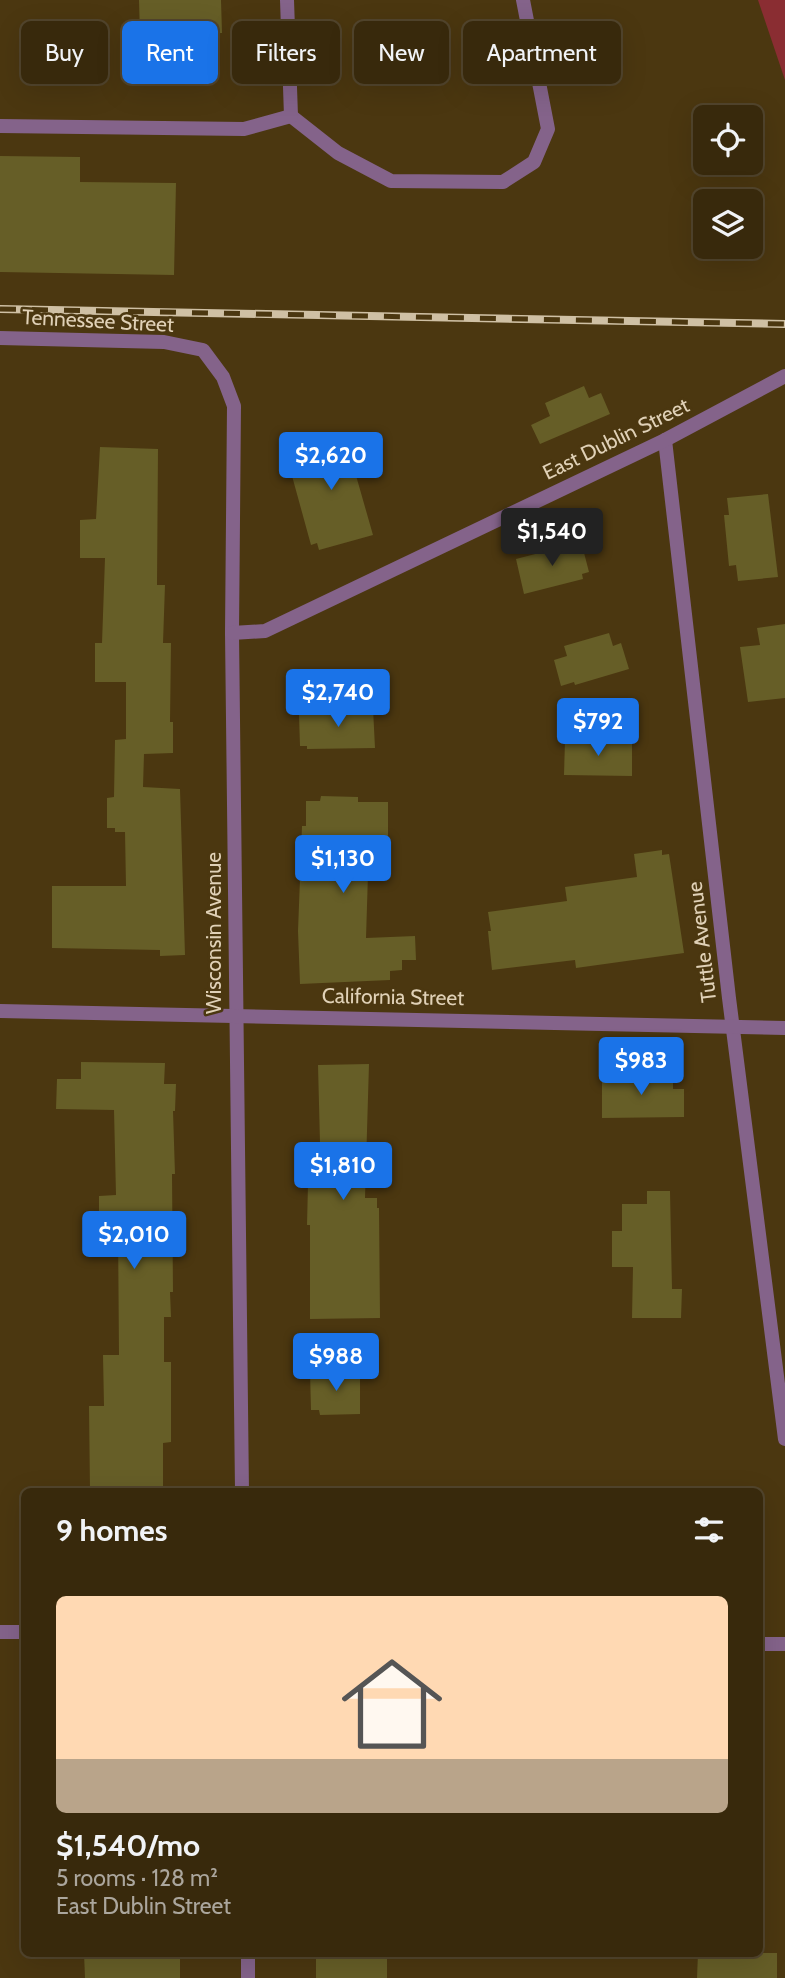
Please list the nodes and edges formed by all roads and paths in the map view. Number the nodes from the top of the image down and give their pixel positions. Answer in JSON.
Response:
{"nodes":[{"id":1,"x":287,"y":0,"type":"edge"},
{"id":2,"x":523,"y":0,"type":"edge"},
{"id":3,"x":291,"y":116,"type":"junction"},
{"id":4,"x":0,"y":126,"type":"edge"},
{"id":5,"x":0,"y":338,"type":"edge"},
{"id":6,"x":785,"y":376,"type":"edge"},
{"id":7,"x":223,"y":377,"type":"joint"},
{"id":8,"x":665,"y":440,"type":"junction"},
{"id":9,"x":232,"y":633,"type":"junction"},
{"id":10,"x":0,"y":1011,"type":"edge"},
{"id":11,"x":236,"y":1015,"type":"junction"},
{"id":12,"x":733,"y":1026,"type":"junction"},
{"id":13,"x":785,"y":1028,"type":"edge"},
{"id":14,"x":785,"y":1438,"type":"edge"},
{"id":15,"x":242,"y":1488,"type":"edge"},
{"id":16,"x":0,"y":1632,"type":"edge"},
{"id":17,"x":21,"y":1632,"type":"edge"},
{"id":18,"x":763,"y":1644,"type":"edge"},
{"id":19,"x":785,"y":1644,"type":"edge"},
{"id":20,"x":248,"y":1957,"type":"edge"},
{"id":21,"x":248,"y":1978,"type":"edge"}],
"edges":[{"from":1,"to":3,"type":"street"},
{"from":2,"to":3,"type":"street"},
{"from":3,"to":4,"type":"street"},
{"from":5,"to":7,"type":"street","name":"Tennessee Street"},
{"from":6,"to":8,"type":"street","name":"East Dublin Street"},
{"from":7,"to":9,"type":"street","name":"Wisconsin Avenue"},
{"from":8,"to":9,"type":"street","name":"East Dublin Street"},
{"from":8,"to":12,"type":"street","name":"Tuttle Avenue"},
{"from":9,"to":11,"type":"street","name":"Wisconsin Avenue"},
{"from":10,"to":11,"type":"street","name":"California Street"},
{"from":11,"to":12,"type":"street","name":"California Street"},
{"from":11,"to":15,"type":"street","name":"Wisconsin Avenue"},
{"from":12,"to":13,"type":"street","name":"California Street"},
{"from":12,"to":14,"type":"street","name":"Tuttle Avenue"},
{"from":16,"to":17,"type":"street"},
{"from":18,"to":19,"type":"street"},
{"from":20,"to":21,"type":"street"}]}
